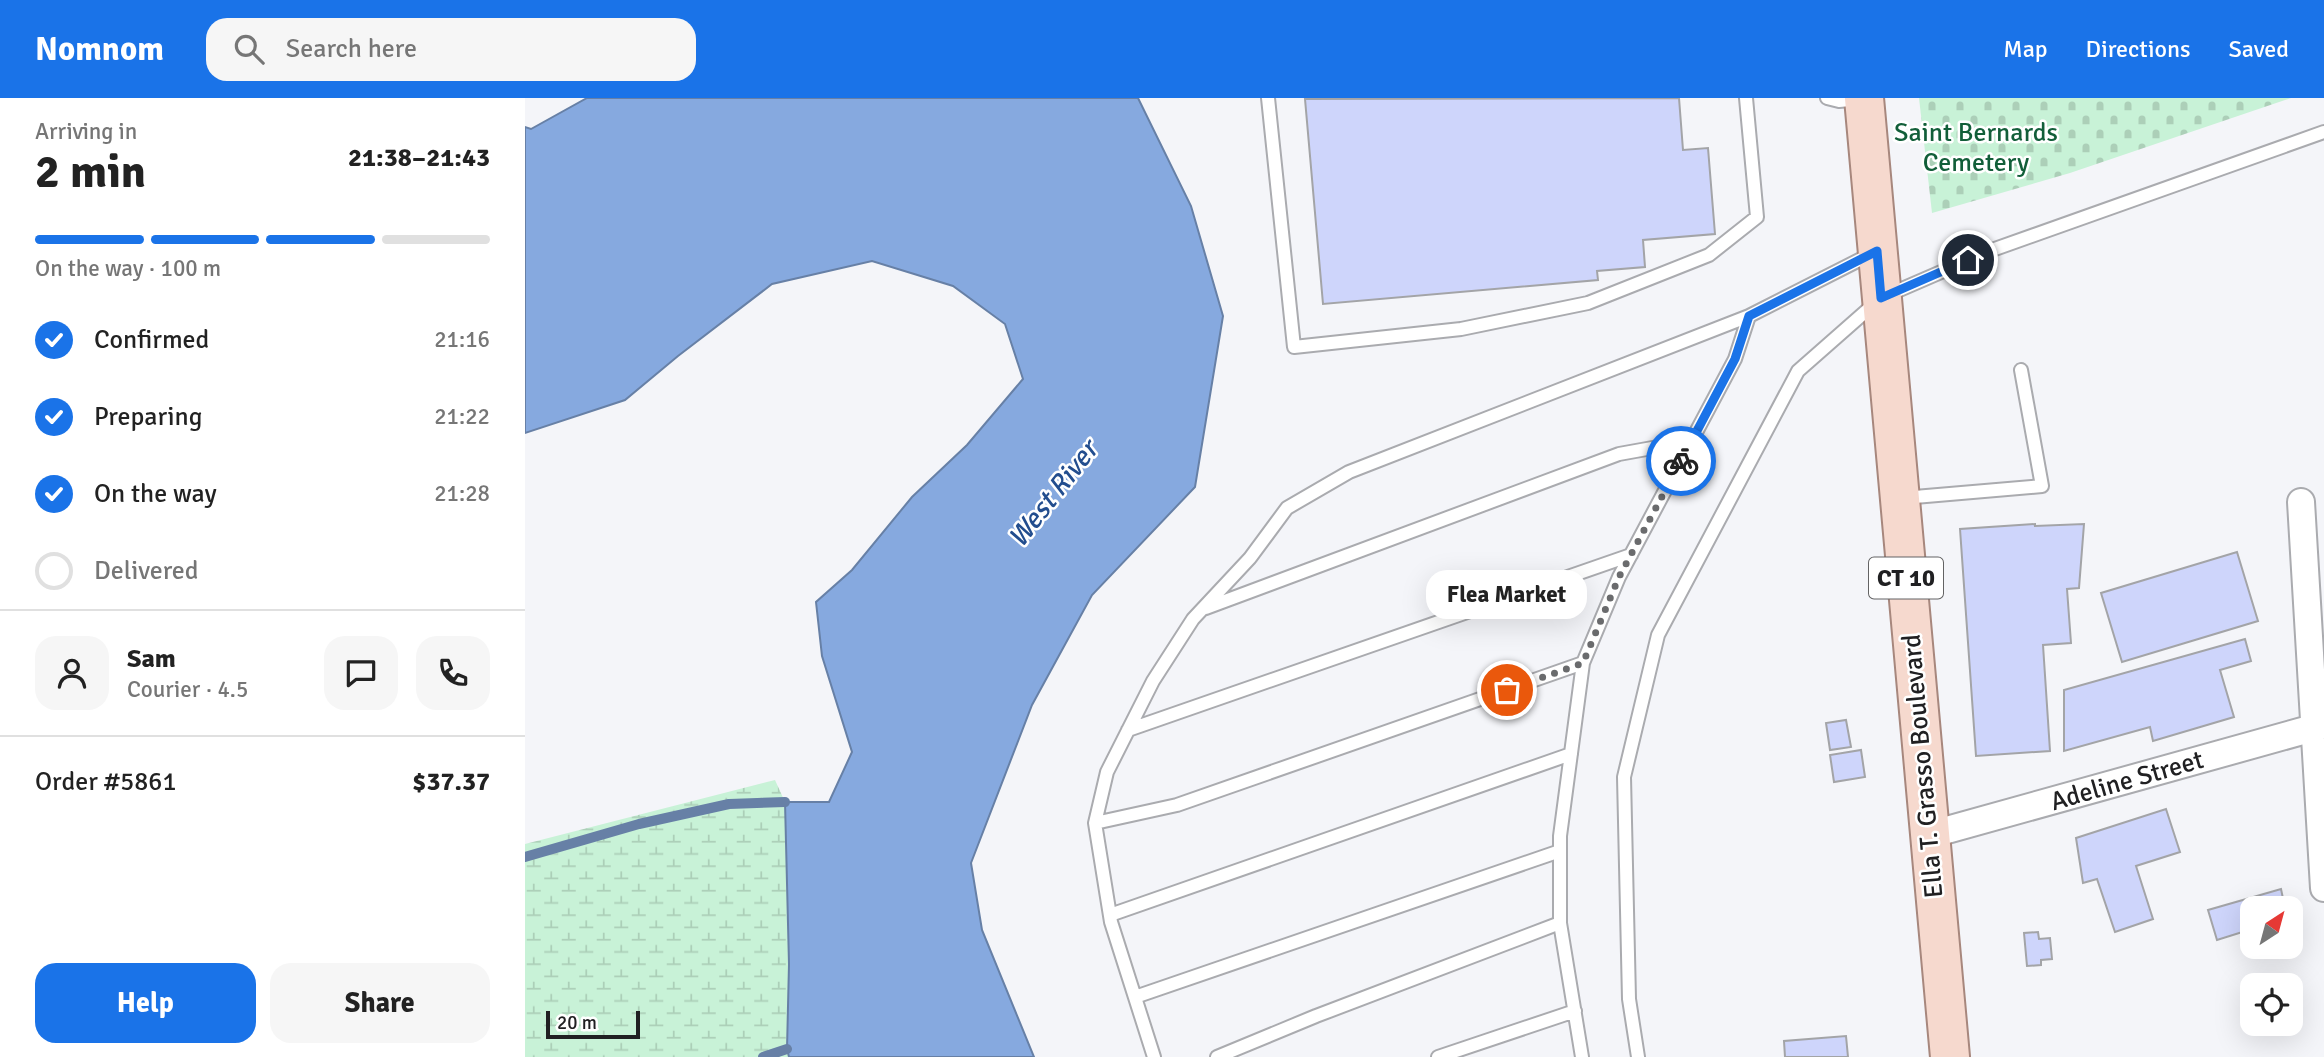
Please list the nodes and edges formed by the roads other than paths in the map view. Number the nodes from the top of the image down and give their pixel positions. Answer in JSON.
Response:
{"nodes":[{"id":1,"x":1268,"y":98,"type":"edge"},
{"id":2,"x":1746,"y":98,"type":"edge"},
{"id":3,"x":1852,"y":98,"type":"edge"},
{"id":4,"x":2324,"y":132,"type":"edge"},
{"id":5,"x":1877,"y":251,"type":"junction"},
{"id":6,"x":1881,"y":298,"type":"junction"},
{"id":7,"x":1749,"y":316,"type":"junction"},
{"id":8,"x":2021,"y":370,"type":"dead end"},
{"id":9,"x":1692,"y":441,"type":"junction"},
{"id":10,"x":1899,"y":498,"type":"junction"},
{"id":11,"x":2301,"y":502,"type":"dead end"},
{"id":12,"x":1630,"y":555,"type":"junction"},
{"id":13,"x":1202,"y":610,"type":"junction"},
{"id":14,"x":1583,"y":663,"type":"junction"},
{"id":15,"x":2320,"y":727,"type":"edge"},
{"id":16,"x":1128,"y":730,"type":"junction"},
{"id":17,"x":1571,"y":754,"type":"junction"},
{"id":18,"x":1095,"y":823,"type":"junction"},
{"id":19,"x":1929,"y":835,"type":"junction"},
{"id":20,"x":1560,"y":851,"type":"junction"},
{"id":21,"x":2324,"y":888,"type":"edge"},
{"id":22,"x":1109,"y":915,"type":"junction"},
{"id":23,"x":1560,"y":923,"type":"junction"},
{"id":24,"x":1135,"y":997,"type":"junction"},
{"id":25,"x":1575,"y":1011,"type":"junction"},
{"id":26,"x":1154,"y":1057,"type":"edge"},
{"id":27,"x":1217,"y":1057,"type":"edge"},
{"id":28,"x":1438,"y":1057,"type":"edge"},
{"id":29,"x":1583,"y":1057,"type":"edge"},
{"id":30,"x":1638,"y":1057,"type":"edge"},
{"id":31,"x":1950,"y":1057,"type":"edge"}],
"edges":[{"from":1,"to":2,"type":"lane"},
{"from":3,"to":5,"type":"main road","name":"Ella T. Grasso Boulevard","number":"CT 10"},
{"from":4,"to":6,"type":"lane"},
{"from":5,"to":6,"type":"main road","name":"Ella T. Grasso Boulevard","number":"CT 10"},
{"from":5,"to":7,"type":"lane"},
{"from":6,"to":10,"type":"main road","name":"Ella T. Grasso Boulevard","number":"CT 10"},
{"from":6,"to":30,"type":"lane"},
{"from":7,"to":9,"type":"lane"},
{"from":7,"to":13,"type":"lane"},
{"from":8,"to":10,"type":"lane"},
{"from":9,"to":12,"type":"lane"},
{"from":9,"to":13,"type":"lane"},
{"from":10,"to":19,"type":"main road","name":"Ella T. Grasso Boulevard","number":"CT 10"},
{"from":11,"to":15,"type":"street"},
{"from":12,"to":14,"type":"lane"},
{"from":12,"to":16,"type":"lane"},
{"from":13,"to":16,"type":"lane"},
{"from":14,"to":17,"type":"lane"},
{"from":14,"to":18,"type":"lane"},
{"from":15,"to":19,"type":"street","name":"Adeline Street"},
{"from":15,"to":21,"type":"street"},
{"from":16,"to":18,"type":"lane"},
{"from":17,"to":20,"type":"lane"},
{"from":17,"to":22,"type":"lane"},
{"from":18,"to":22,"type":"lane"},
{"from":19,"to":31,"type":"main road","name":"Ella T. Grasso Boulevard","number":"CT 10"},
{"from":20,"to":23,"type":"lane"},
{"from":20,"to":24,"type":"lane"},
{"from":22,"to":24,"type":"lane"},
{"from":23,"to":25,"type":"lane"},
{"from":23,"to":27,"type":"lane"},
{"from":24,"to":26,"type":"lane"},
{"from":25,"to":28,"type":"lane"},
{"from":25,"to":29,"type":"lane"}]}
